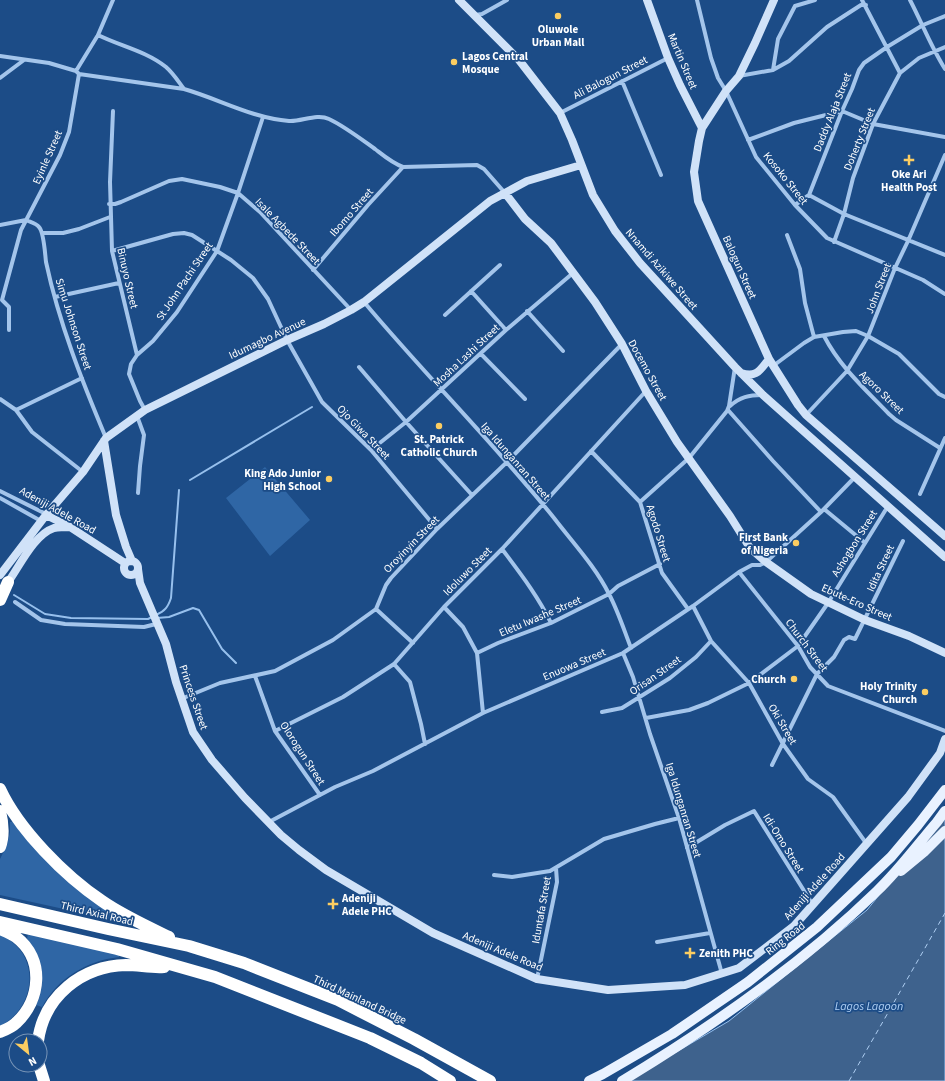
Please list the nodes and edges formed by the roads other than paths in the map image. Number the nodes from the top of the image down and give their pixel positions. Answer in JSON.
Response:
{"nodes":[{"id":1,"x":112,"y":0,"type":"edge"},
{"id":2,"x":459,"y":0,"type":"edge"},
{"id":3,"x":507,"y":0,"type":"edge"},
{"id":4,"x":647,"y":0,"type":"edge"},
{"id":5,"x":697,"y":0,"type":"edge"},
{"id":6,"x":774,"y":0,"type":"edge"},
{"id":7,"x":814,"y":0,"type":"edge"},
{"id":8,"x":862,"y":0,"type":"edge"},
{"id":9,"x":910,"y":0,"type":"edge"},
{"id":10,"x":866,"y":5,"type":"junction"},
{"id":11,"x":474,"y":15,"type":"junction"},
{"id":12,"x":945,"y":16,"type":"edge"},
{"id":13,"x":923,"y":25,"type":"junction"},
{"id":14,"x":98,"y":35,"type":"junction"},
{"id":15,"x":887,"y":47,"type":"junction"},
{"id":16,"x":945,"y":47,"type":"edge"},
{"id":17,"x":934,"y":52,"type":"junction"},
{"id":18,"x":0,"y":56,"type":"edge"},
{"id":19,"x":668,"y":58,"type":"junction"},
{"id":20,"x":24,"y":60,"type":"junction"},
{"id":21,"x":945,"y":69,"type":"edge"},
{"id":22,"x":773,"y":70,"type":"junction"},
{"id":23,"x":78,"y":72,"type":"junction"},
{"id":24,"x":900,"y":73,"type":"junction"},
{"id":25,"x":739,"y":76,"type":"junction"},
{"id":26,"x":0,"y":78,"type":"edge"},
{"id":27,"x":622,"y":81,"type":"junction"},
{"id":28,"x":184,"y":88,"type":"junction"},
{"id":29,"x":726,"y":91,"type":"junction"},
{"id":30,"x":113,"y":111,"type":"dead end"},
{"id":31,"x":842,"y":111,"type":"junction"},
{"id":32,"x":560,"y":113,"type":"junction"},
{"id":33,"x":264,"y":117,"type":"junction"},
{"id":34,"x":873,"y":124,"type":"junction"},
{"id":35,"x":702,"y":128,"type":"junction"},
{"id":36,"x":945,"y":137,"type":"edge"},
{"id":37,"x":748,"y":140,"type":"junction"},
{"id":38,"x":945,"y":155,"type":"edge"},
{"id":39,"x":580,"y":165,"type":"junction"},
{"id":40,"x":403,"y":166,"type":"junction"},
{"id":41,"x":661,"y":175,"type":"dead end"},
{"id":42,"x":238,"y":193,"type":"junction"},
{"id":43,"x":505,"y":193,"type":"junction"},
{"id":44,"x":809,"y":195,"type":"junction"},
{"id":45,"x":110,"y":204,"type":"junction"},
{"id":46,"x":795,"y":205,"type":"junction"},
{"id":47,"x":844,"y":214,"type":"junction"},
{"id":48,"x":110,"y":217,"type":"junction"},
{"id":49,"x":26,"y":220,"type":"junction"},
{"id":50,"x":0,"y":225,"type":"edge"},
{"id":51,"x":43,"y":233,"type":"junction"},
{"id":52,"x":787,"y":235,"type":"dead end"},
{"id":53,"x":908,"y":241,"type":"junction"},
{"id":54,"x":834,"y":242,"type":"junction"},
{"id":55,"x":112,"y":251,"type":"junction"},
{"id":56,"x":217,"y":251,"type":"junction"},
{"id":57,"x":945,"y":255,"type":"edge"},
{"id":58,"x":500,"y":265,"type":"dead end"},
{"id":59,"x":895,"y":268,"type":"junction"},
{"id":60,"x":313,"y":270,"type":"junction"},
{"id":61,"x":573,"y":273,"type":"junction"},
{"id":62,"x":120,"y":283,"type":"junction"},
{"id":63,"x":471,"y":291,"type":"junction"},
{"id":64,"x":945,"y":294,"type":"edge"},
{"id":65,"x":55,"y":297,"type":"junction"},
{"id":66,"x":1,"y":300,"type":"edge"},
{"id":67,"x":364,"y":302,"type":"junction"},
{"id":68,"x":351,"y":310,"type":"junction"},
{"id":69,"x":527,"y":311,"type":"junction"},
{"id":70,"x":445,"y":315,"type":"dead end"},
{"id":71,"x":9,"y":330,"type":"dead end"},
{"id":72,"x":506,"y":330,"type":"junction"},
{"id":73,"x":824,"y":336,"type":"junction"},
{"id":74,"x":868,"y":336,"type":"junction"},
{"id":75,"x":814,"y":337,"type":"junction"},
{"id":76,"x":287,"y":340,"type":"junction"},
{"id":77,"x":622,"y":344,"type":"junction"},
{"id":78,"x":563,"y":351,"type":"dead end"},
{"id":79,"x":481,"y":354,"type":"junction"},
{"id":80,"x":137,"y":356,"type":"junction"},
{"id":81,"x":771,"y":362,"type":"junction"},
{"id":82,"x":359,"y":367,"type":"dead end"},
{"id":83,"x":735,"y":367,"type":"junction"},
{"id":84,"x":847,"y":371,"type":"junction"},
{"id":85,"x":741,"y":374,"type":"junction"},
{"id":86,"x":82,"y":378,"type":"junction"},
{"id":87,"x":442,"y":389,"type":"junction"},
{"id":88,"x":646,"y":391,"type":"junction"},
{"id":89,"x":763,"y":395,"type":"junction"},
{"id":90,"x":945,"y":398,"type":"edge"},
{"id":91,"x":0,"y":399,"type":"edge"},
{"id":92,"x":525,"y":400,"type":"dead end"},
{"id":93,"x":728,"y":408,"type":"junction"},
{"id":94,"x":16,"y":410,"type":"junction"},
{"id":95,"x":145,"y":410,"type":"junction"},
{"id":96,"x":806,"y":415,"type":"junction"},
{"id":97,"x":137,"y":416,"type":"junction"},
{"id":98,"x":406,"y":422,"type":"junction"},
{"id":99,"x":945,"y":438,"type":"edge"},
{"id":100,"x":105,"y":440,"type":"junction"},
{"id":101,"x":940,"y":448,"type":"junction"},
{"id":102,"x":371,"y":450,"type":"junction"},
{"id":103,"x":591,"y":451,"type":"junction"},
{"id":104,"x":689,"y":458,"type":"junction"},
{"id":105,"x":507,"y":462,"type":"junction"},
{"id":106,"x":83,"y":472,"type":"junction"},
{"id":107,"x":855,"y":476,"type":"junction"},
{"id":108,"x":0,"y":490,"type":"edge"},
{"id":109,"x":138,"y":493,"type":"dead end"},
{"id":110,"x":920,"y":494,"type":"dead end"},
{"id":111,"x":472,"y":495,"type":"junction"},
{"id":112,"x":0,"y":498,"type":"edge"},
{"id":113,"x":640,"y":502,"type":"junction"},
{"id":114,"x":543,"y":504,"type":"junction"},
{"id":115,"x":888,"y":506,"type":"junction"},
{"id":116,"x":822,"y":510,"type":"junction"},
{"id":117,"x":44,"y":518,"type":"junction"},
{"id":118,"x":70,"y":527,"type":"junction"},
{"id":119,"x":438,"y":529,"type":"junction"},
{"id":120,"x":945,"y":536,"type":"edge"},
{"id":121,"x":902,"y":541,"type":"dead end"},
{"id":122,"x":864,"y":542,"type":"junction"},
{"id":123,"x":502,"y":549,"type":"junction"},
{"id":124,"x":945,"y":557,"type":"edge"},
{"id":125,"x":129,"y":562,"type":"junction"},
{"id":126,"x":766,"y":562,"type":"junction"},
{"id":127,"x":660,"y":564,"type":"junction"},
{"id":128,"x":138,"y":569,"type":"junction"},
{"id":129,"x":738,"y":572,"type":"junction"},
{"id":130,"x":130,"y":576,"type":"junction"},
{"id":131,"x":3,"y":583,"type":"edge"},
{"id":132,"x":140,"y":583,"type":"junction"},
{"id":133,"x":610,"y":594,"type":"junction"},
{"id":134,"x":0,"y":600,"type":"edge"},
{"id":135,"x":15,"y":602,"type":"dead end"},
{"id":136,"x":828,"y":603,"type":"junction"},
{"id":137,"x":693,"y":606,"type":"junction"},
{"id":138,"x":444,"y":607,"type":"junction"},
{"id":139,"x":376,"y":609,"type":"junction"},
{"id":140,"x":688,"y":609,"type":"junction"},
{"id":141,"x":865,"y":620,"type":"junction"},
{"id":142,"x":551,"y":623,"type":"junction"},
{"id":143,"x":156,"y":624,"type":"junction"},
{"id":144,"x":711,"y":641,"type":"junction"},
{"id":145,"x":413,"y":643,"type":"junction"},
{"id":146,"x":798,"y":646,"type":"junction"},
{"id":147,"x":631,"y":648,"type":"junction"},
{"id":148,"x":477,"y":653,"type":"junction"},
{"id":149,"x":623,"y":653,"type":"junction"},
{"id":150,"x":945,"y":653,"type":"edge"},
{"id":151,"x":394,"y":664,"type":"junction"},
{"id":152,"x":817,"y":674,"type":"junction"},
{"id":153,"x":255,"y":676,"type":"junction"},
{"id":154,"x":749,"y":683,"type":"junction"},
{"id":155,"x":639,"y":697,"type":"junction"},
{"id":156,"x":181,"y":699,"type":"junction"},
{"id":157,"x":602,"y":712,"type":"dead end"},
{"id":158,"x":483,"y":713,"type":"junction"},
{"id":159,"x":646,"y":718,"type":"junction"},
{"id":160,"x":275,"y":731,"type":"junction"},
{"id":161,"x":945,"y":731,"type":"edge"},
{"id":162,"x":945,"y":739,"type":"edge"},
{"id":163,"x":425,"y":744,"type":"junction"},
{"id":164,"x":783,"y":744,"type":"junction"},
{"id":165,"x":772,"y":765,"type":"dead end"},
{"id":166,"x":0,"y":789,"type":"edge"},
{"id":167,"x":945,"y":790,"type":"edge"},
{"id":168,"x":320,"y":795,"type":"junction"},
{"id":169,"x":0,"y":811,"type":"edge"},
{"id":170,"x":945,"y":811,"type":"edge"},
{"id":171,"x":679,"y":818,"type":"junction"},
{"id":172,"x":269,"y":822,"type":"junction"},
{"id":173,"x":945,"y":831,"type":"edge"},
{"id":174,"x":866,"y":843,"type":"junction"},
{"id":175,"x":0,"y":847,"type":"edge"},
{"id":176,"x":687,"y":848,"type":"junction"},
{"id":177,"x":556,"y":868,"type":"junction"},
{"id":178,"x":494,"y":875,"type":"dead end"},
{"id":179,"x":878,"y":890,"type":"junction"},
{"id":180,"x":0,"y":904,"type":"edge"},
{"id":181,"x":813,"y":905,"type":"junction"},
{"id":182,"x":0,"y":922,"type":"edge"},
{"id":183,"x":0,"y":929,"type":"edge"},
{"id":184,"x":710,"y":933,"type":"junction"},
{"id":185,"x":657,"y":942,"type":"dead end"},
{"id":186,"x":188,"y":946,"type":"junction"},
{"id":187,"x":176,"y":967,"type":"junction"},
{"id":188,"x":722,"y":974,"type":"junction"},
{"id":189,"x":537,"y":979,"type":"junction"},
{"id":190,"x":0,"y":1032,"type":"edge"},
{"id":191,"x":40,"y":1033,"type":"edge"},
{"id":192,"x":450,"y":1081,"type":"edge"},
{"id":193,"x":490,"y":1081,"type":"edge"},
{"id":194,"x":589,"y":1081,"type":"edge"},
{"id":195,"x":622,"y":1081,"type":"edge"}],
"edges":[{"from":1,"to":14,"type":"street"},
{"from":2,"to":11,"type":"main road","name":"Nnamdi Azikiwe Street"},
{"from":3,"to":11,"type":"street"},
{"from":4,"to":19,"type":"main road","name":"Martin Street"},
{"from":5,"to":29,"type":"street","name":"Kosoko Street"},
{"from":6,"to":25,"type":"main road","name":"Balogun Street"},
{"from":7,"to":22,"type":"street"},
{"from":8,"to":10,"type":"street"},
{"from":9,"to":13,"type":"street"},
{"from":10,"to":15,"type":"street"},
{"from":10,"to":22,"type":"street"},
{"from":11,"to":32,"type":"main road","name":"Nnamdi Azikiwe Street"},
{"from":12,"to":13,"type":"street","name":"Daddy Alaja Street"},
{"from":13,"to":15,"type":"street","name":"Daddy Alaja Street"},
{"from":13,"to":17,"type":"street"},
{"from":14,"to":23,"type":"street"},
{"from":14,"to":28,"type":"street"},
{"from":15,"to":24,"type":"street"},
{"from":15,"to":31,"type":"street","name":"Daddy Alaja Street"},
{"from":16,"to":17,"type":"street","name":"Doherty Street"},
{"from":17,"to":21,"type":"street"},
{"from":17,"to":24,"type":"street","name":"Doherty Street"},
{"from":18,"to":20,"type":"street"},
{"from":19,"to":27,"type":"street","name":"Ali Balogun Street"},
{"from":19,"to":35,"type":"main road","name":"Martin Street"},
{"from":20,"to":23,"type":"street"},
{"from":20,"to":26,"type":"street"},
{"from":22,"to":25,"type":"street"},
{"from":23,"to":28,"type":"street"},
{"from":23,"to":49,"type":"street","name":"Eyinle Street"},
{"from":24,"to":34,"type":"street","name":"Doherty Street"},
{"from":25,"to":29,"type":"main road","name":"Balogun Street"},
{"from":27,"to":32,"type":"street","name":"Ali Balogun Street"},
{"from":27,"to":41,"type":"street"},
{"from":28,"to":33,"type":"street"},
{"from":29,"to":35,"type":"main road","name":"Balogun Street"},
{"from":29,"to":37,"type":"street","name":"Kosoko Street"},
{"from":30,"to":45,"type":"street","name":"Binuyo Street"},
{"from":31,"to":34,"type":"street"},
{"from":31,"to":37,"type":"street"},
{"from":31,"to":44,"type":"street","name":"Daddy Alaja Street"},
{"from":32,"to":39,"type":"main road","name":"Nnamdi Azikiwe Street"},
{"from":33,"to":40,"type":"street"},
{"from":33,"to":42,"type":"street","name":"St John Pachi Street"},
{"from":34,"to":36,"type":"street"},
{"from":34,"to":47,"type":"street","name":"Doherty Street"},
{"from":35,"to":81,"type":"main road","name":"Balogun Street"},
{"from":37,"to":46,"type":"street","name":"Kosoko Street"},
{"from":38,"to":53,"type":"street","name":"John Street"},
{"from":39,"to":43,"type":"main road","name":"Idumagbo Avenue"},
{"from":39,"to":83,"type":"main road","name":"Nnamdi Azikiwe Street"},
{"from":40,"to":43,"type":"street"},
{"from":40,"to":60,"type":"street","name":"Ibomo Street"},
{"from":42,"to":45,"type":"street","name":"Isale Agbede Street"},
{"from":42,"to":56,"type":"street","name":"St John Pachi Street"},
{"from":42,"to":60,"type":"street","name":"Isale Agbede Street"},
{"from":43,"to":61,"type":"main road","name":"Docemo Street"},
{"from":43,"to":67,"type":"main road","name":"Idumagbo Avenue"},
{"from":44,"to":46,"type":"street"},
{"from":44,"to":47,"type":"street"},
{"from":45,"to":48,"type":"street","name":"Binuyo Street"},
{"from":46,"to":54,"type":"street","name":"Kosoko Street"},
{"from":47,"to":53,"type":"street"},
{"from":47,"to":54,"type":"street","name":"Doherty Street"},
{"from":48,"to":51,"type":"street"},
{"from":48,"to":55,"type":"street","name":"Binuyo Street"},
{"from":49,"to":50,"type":"street"},
{"from":49,"to":51,"type":"street"},
{"from":49,"to":66,"type":"street","name":"Eyinle Street"},
{"from":51,"to":65,"type":"street","name":"Simu Johnson Street"},
{"from":52,"to":75,"type":"street"},
{"from":53,"to":57,"type":"street"},
{"from":53,"to":59,"type":"street","name":"John Street"},
{"from":54,"to":59,"type":"street","name":"Kosoko Street"},
{"from":55,"to":56,"type":"street","name":"Ojo Giwa Street"},
{"from":55,"to":62,"type":"street","name":"Binuyo Street"},
{"from":56,"to":76,"type":"street","name":"Ojo Giwa Street"},
{"from":56,"to":80,"type":"street","name":"St John Pachi Street"},
{"from":58,"to":63,"type":"street"},
{"from":59,"to":64,"type":"street","name":"Kosoko Street"},
{"from":59,"to":74,"type":"street","name":"John Street"},
{"from":60,"to":68,"type":"street","name":"Isale Agbede Street"},
{"from":61,"to":69,"type":"street","name":"Mosha Lashi Street"},
{"from":61,"to":77,"type":"main road","name":"Docemo Street"},
{"from":62,"to":65,"type":"street"},
{"from":62,"to":80,"type":"street","name":"Binuyo Street"},
{"from":63,"to":70,"type":"street"},
{"from":63,"to":72,"type":"street"},
{"from":65,"to":86,"type":"street","name":"Simu Johnson Street"},
{"from":66,"to":71,"type":"street"},
{"from":67,"to":68,"type":"main road","name":"Idumagbo Avenue"},
{"from":67,"to":87,"type":"street","name":"Iga Idunganran Street"},
{"from":68,"to":76,"type":"main road","name":"Idumagbo Avenue"},
{"from":69,"to":72,"type":"street","name":"Mosha Lashi Street"},
{"from":69,"to":78,"type":"street"},
{"from":72,"to":79,"type":"street","name":"Mosha Lashi Street"},
{"from":73,"to":74,"type":"street"},
{"from":73,"to":75,"type":"street"},
{"from":73,"to":84,"type":"street","name":"Agoro Street"},
{"from":74,"to":84,"type":"street","name":"John Street"},
{"from":74,"to":90,"type":"street"},
{"from":75,"to":81,"type":"street"},
{"from":76,"to":95,"type":"main road","name":"Idumagbo Avenue"},
{"from":76,"to":102,"type":"street","name":"Ojo Giwa Street"},
{"from":77,"to":88,"type":"main road","name":"Docemo Street"},
{"from":77,"to":105,"type":"street","name":"Oroyinyin Street"},
{"from":79,"to":87,"type":"street","name":"Mosha Lashi Street"},
{"from":79,"to":92,"type":"street"},
{"from":80,"to":95,"type":"street"},
{"from":81,"to":85,"type":"main road"},
{"from":81,"to":96,"type":"main road","name":"Balogun Street"},
{"from":82,"to":98,"type":"street"},
{"from":83,"to":85,"type":"main road","name":"Nnamdi Azikiwe Street"},
{"from":83,"to":93,"type":"street"},
{"from":84,"to":96,"type":"street","name":"John Street"},
{"from":84,"to":101,"type":"street","name":"Agoro Street"},
{"from":85,"to":89,"type":"main road","name":"Nnamdi Azikiwe Street"},
{"from":86,"to":94,"type":"street"},
{"from":86,"to":100,"type":"street","name":"Simu Johnson Street"},
{"from":87,"to":98,"type":"street","name":"Mosha Lashi Street"},
{"from":87,"to":105,"type":"street","name":"Iga Idunganran Street"},
{"from":88,"to":103,"type":"street","name":"Idoluwo Steet"},
{"from":88,"to":104,"type":"main road","name":"Docemo Street"},
{"from":89,"to":93,"type":"street"},
{"from":89,"to":107,"type":"main road","name":"Nnamdi Azikiwe Street"},
{"from":91,"to":94,"type":"street"},
{"from":93,"to":104,"type":"street"},
{"from":93,"to":116,"type":"street"},
{"from":94,"to":106,"type":"street"},
{"from":95,"to":97,"type":"main road","name":"Idumagbo Avenue"},
{"from":96,"to":120,"type":"main road","name":"Balogun Street"},
{"from":97,"to":100,"type":"main road","name":"Idumagbo Avenue"},
{"from":97,"to":109,"type":"street"},
{"from":98,"to":102,"type":"street","name":"Mosha Lashi Street"},
{"from":98,"to":111,"type":"street"},
{"from":99,"to":101,"type":"street"},
{"from":100,"to":106,"type":"main road","name":"Idumagbo Avenue"},
{"from":100,"to":125,"type":"main road"},
{"from":101,"to":110,"type":"street"},
{"from":102,"to":119,"type":"street","name":"Ojo Giwa Street"},
{"from":103,"to":113,"type":"street","name":"Agodo Street"},
{"from":103,"to":114,"type":"street","name":"Idoluwo Steet"},
{"from":104,"to":113,"type":"street"},
{"from":104,"to":126,"type":"main road","name":"Docemo Street"},
{"from":105,"to":111,"type":"street","name":"Oroyinyin Street"},
{"from":105,"to":114,"type":"street","name":"Iga Idunganran Street"},
{"from":106,"to":117,"type":"main road","name":"Idumagbo Avenue"},
{"from":107,"to":115,"type":"main road","name":"Nnamdi Azikiwe Street"},
{"from":107,"to":116,"type":"street","name":"Enuowa Street"},
{"from":108,"to":117,"type":"street","name":"Adeniji Adele Road"},
{"from":111,"to":119,"type":"street","name":"Oroyinyin Street"},
{"from":112,"to":117,"type":"street","name":"Adeniji Adele Road"},
{"from":113,"to":127,"type":"street","name":"Agodo Street"},
{"from":114,"to":123,"type":"street","name":"Idoluwo Steet"},
{"from":114,"to":133,"type":"street","name":"Iga Idunganran Street"},
{"from":115,"to":122,"type":"street","name":"Ashogbon Street"},
{"from":115,"to":124,"type":"main road","name":"Nnamdi Azikiwe Street"},
{"from":116,"to":122,"type":"street"},
{"from":116,"to":126,"type":"street","name":"Enuowa Street"},
{"from":117,"to":118,"type":"main road","name":"Adeniji Adele Road"},
{"from":117,"to":131,"type":"main road","name":"Idumagbo Avenue"},
{"from":118,"to":125,"type":"main road","name":"Adeniji Adele Road"},
{"from":118,"to":131,"type":"main road"},
{"from":119,"to":139,"type":"street","name":"Oroyinyin Street"},
{"from":121,"to":141,"type":"street","name":"Idita Street"},
{"from":122,"to":136,"type":"street","name":"Ashogbon Street"},
{"from":123,"to":138,"type":"street","name":"Idoluwo Steet"},
{"from":123,"to":142,"type":"street"},
{"from":125,"to":128,"type":"main road"},
{"from":125,"to":130,"type":"main road"},
{"from":126,"to":129,"type":"street","name":"Enuowa Street"},
{"from":126,"to":136,"type":"main road","name":"Ebute-Ero Street"},
{"from":127,"to":133,"type":"street","name":"Eletu Iwashe Street"},
{"from":127,"to":140,"type":"street","name":"Agodo Street"},
{"from":128,"to":130,"type":"main road"},
{"from":128,"to":132,"type":"main road","name":"Princess Street"},
{"from":129,"to":137,"type":"street","name":"Enuowa Street"},
{"from":129,"to":146,"type":"street","name":"Church Street"},
{"from":130,"to":132,"type":"main road"},
{"from":131,"to":134,"type":"highway"},
{"from":132,"to":143,"type":"main road","name":"Princess Street"},
{"from":133,"to":142,"type":"street","name":"Eletu Iwashe Street"},
{"from":133,"to":147,"type":"street","name":"Iga Idunganran Street"},
{"from":135,"to":143,"type":"street"},
{"from":136,"to":141,"type":"main road","name":"Ebute-Ero Street"},
{"from":136,"to":146,"type":"street","name":"Ashogbon Street"},
{"from":137,"to":140,"type":"street","name":"Enuowa Street"},
{"from":137,"to":144,"type":"street","name":"Oki Street"},
{"from":138,"to":145,"type":"street","name":"Idoluwo Steet"},
{"from":138,"to":148,"type":"street"},
{"from":139,"to":145,"type":"street"},
{"from":139,"to":153,"type":"street"},
{"from":140,"to":147,"type":"street","name":"Enuowa Street"},
{"from":141,"to":150,"type":"main road","name":"Ebute-Ero Street"},
{"from":141,"to":152,"type":"street","name":"Idita Street"},
{"from":142,"to":148,"type":"street","name":"Eletu Iwashe Street"},
{"from":143,"to":156,"type":"main road","name":"Princess Street"},
{"from":144,"to":154,"type":"street","name":"Oki Street"},
{"from":144,"to":155,"type":"street","name":"Orisan Street"},
{"from":145,"to":151,"type":"street","name":"Idoluwo Steet"},
{"from":146,"to":152,"type":"street","name":"Church Street"},
{"from":146,"to":154,"type":"street","name":"Ashogbon Street"},
{"from":147,"to":149,"type":"street","name":"Enuowa Street"},
{"from":148,"to":158,"type":"street"},
{"from":149,"to":155,"type":"street","name":"Iga Idunganran Street"},
{"from":149,"to":158,"type":"street","name":"Enuowa Street"},
{"from":151,"to":160,"type":"street","name":"Idoluwo Steet"},
{"from":151,"to":163,"type":"street"},
{"from":152,"to":161,"type":"street","name":"Church Street"},
{"from":152,"to":164,"type":"street"},
{"from":153,"to":156,"type":"street"},
{"from":153,"to":160,"type":"street","name":"Olorogun Street"},
{"from":154,"to":159,"type":"street","name":"Ashogbon Street"},
{"from":154,"to":164,"type":"street","name":"Oki Street"},
{"from":155,"to":157,"type":"street","name":"Orisan Street"},
{"from":155,"to":159,"type":"street","name":"Iga Idunganran Street"},
{"from":156,"to":172,"type":"main road","name":"Princess Street"},
{"from":158,"to":163,"type":"street","name":"Enuowa Street"},
{"from":159,"to":171,"type":"street","name":"Iga Idunganran Street"},
{"from":160,"to":168,"type":"street","name":"Olorogun Street"},
{"from":162,"to":174,"type":"main road","name":"Adeniji Adele Road"},
{"from":163,"to":168,"type":"street","name":"Enuowa Street"},
{"from":164,"to":165,"type":"street"},
{"from":164,"to":174,"type":"street","name":"Oki Street"},
{"from":166,"to":186,"type":"highway"},
{"from":167,"to":194,"type":"main road","name":"Ring Road"},
{"from":168,"to":172,"type":"street","name":"Enuowa Street"},
{"from":169,"to":175,"type":"highway"},
{"from":170,"to":179,"type":"main road"},
{"from":171,"to":176,"type":"street","name":"Iga Idunganran Street"},
{"from":171,"to":177,"type":"street"},
{"from":172,"to":189,"type":"main road","name":"Adeniji Adele Road"},
{"from":173,"to":179,"type":"main road"},
{"from":174,"to":181,"type":"main road","name":"Adeniji Adele Road"},
{"from":176,"to":181,"type":"street","name":"Idi-Omo Street"},
{"from":176,"to":184,"type":"street","name":"Iga Idunganran Street"},
{"from":177,"to":178,"type":"street"},
{"from":177,"to":189,"type":"street","name":"Iduntafa Street"},
{"from":179,"to":195,"type":"main road"},
{"from":180,"to":186,"type":"highway","name":"Third Axial Road"},
{"from":181,"to":188,"type":"main road","name":"Adeniji Adele Road"},
{"from":182,"to":187,"type":"highway"},
{"from":183,"to":190,"type":"highway"},
{"from":184,"to":185,"type":"street"},
{"from":184,"to":188,"type":"street","name":"Iga Idunganran Street"},
{"from":186,"to":193,"type":"highway","name":"Third Mainland Bridge"},
{"from":187,"to":191,"type":"highway"},
{"from":187,"to":192,"type":"highway"},
{"from":188,"to":189,"type":"main road","name":"Adeniji Adele Road"}]}
